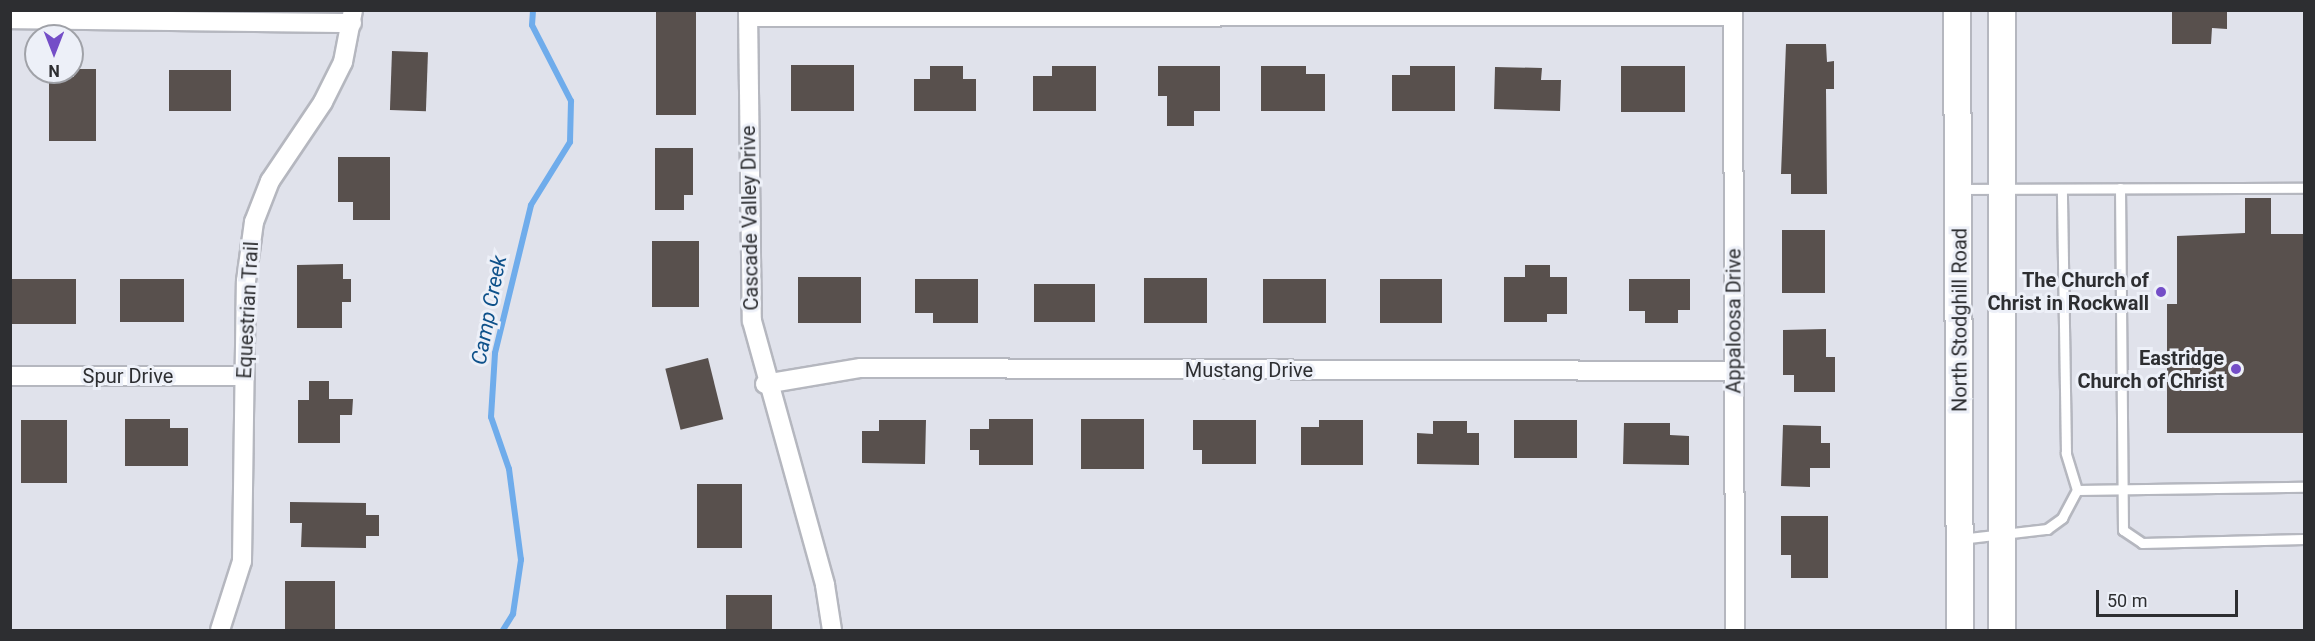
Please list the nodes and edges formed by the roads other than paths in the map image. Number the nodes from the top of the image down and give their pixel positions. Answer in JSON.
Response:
{"nodes":[{"id":1,"x":1957,"y":10,"type":"edge"},
{"id":2,"x":2002,"y":10,"type":"edge"},
{"id":3,"x":1733,"y":13,"type":"edge"},
{"id":4,"x":748,"y":14,"type":"edge"},
{"id":5,"x":352,"y":17,"type":"edge"},
{"id":6,"x":10,"y":19,"type":"edge"},
{"id":7,"x":2304,"y":188,"type":"edge"},
{"id":8,"x":1960,"y":189,"type":"junction"},
{"id":9,"x":2001,"y":189,"type":"junction"},
{"id":10,"x":2062,"y":189,"type":"junction"},
{"id":11,"x":2120,"y":189,"type":"junction"},
{"id":12,"x":1734,"y":371,"type":"junction"},
{"id":13,"x":10,"y":376,"type":"edge"},
{"id":14,"x":245,"y":376,"type":"junction"},
{"id":15,"x":765,"y":384,"type":"junction"},
{"id":16,"x":2304,"y":486,"type":"edge"},
{"id":17,"x":2124,"y":489,"type":"junction"},
{"id":18,"x":2077,"y":490,"type":"junction"},
{"id":19,"x":2002,"y":536,"type":"junction"},
{"id":20,"x":1960,"y":539,"type":"junction"},
{"id":21,"x":2304,"y":539,"type":"edge"},
{"id":22,"x":220,"y":630,"type":"edge"},
{"id":23,"x":832,"y":630,"type":"edge"},
{"id":24,"x":1735,"y":630,"type":"edge"},
{"id":25,"x":1960,"y":630,"type":"edge"},
{"id":26,"x":2002,"y":630,"type":"edge"}],
"edges":[{"from":1,"to":8,"type":"main road","name":"North Stodghill Road"},
{"from":2,"to":9,"type":"main road"},
{"from":3,"to":4,"type":"street"},
{"from":3,"to":12,"type":"street","name":"Appaloosa Drive"},
{"from":4,"to":15,"type":"street","name":"Cascade Valley Drive"},
{"from":5,"to":6,"type":"street"},
{"from":5,"to":14,"type":"street","name":"Equestrian Trail"},
{"from":7,"to":11,"type":"lane"},
{"from":8,"to":9,"type":"lane"},
{"from":8,"to":20,"type":"main road","name":"North Stodghill Road"},
{"from":9,"to":10,"type":"lane"},
{"from":9,"to":19,"type":"main road"},
{"from":10,"to":11,"type":"lane"},
{"from":10,"to":18,"type":"lane"},
{"from":11,"to":17,"type":"lane"},
{"from":12,"to":15,"type":"street","name":"Mustang Drive"},
{"from":12,"to":24,"type":"street","name":"Appaloosa Drive"},
{"from":13,"to":14,"type":"street","name":"Spur Drive"},
{"from":14,"to":22,"type":"street","name":"Equestrian Trail"},
{"from":15,"to":23,"type":"street","name":"Cascade Valley Drive"},
{"from":16,"to":17,"type":"lane"},
{"from":17,"to":18,"type":"lane"},
{"from":17,"to":21,"type":"lane"},
{"from":18,"to":19,"type":"lane"},
{"from":19,"to":20,"type":"lane"},
{"from":19,"to":26,"type":"main road"},
{"from":20,"to":25,"type":"main road","name":"North Stodghill Road"}]}
